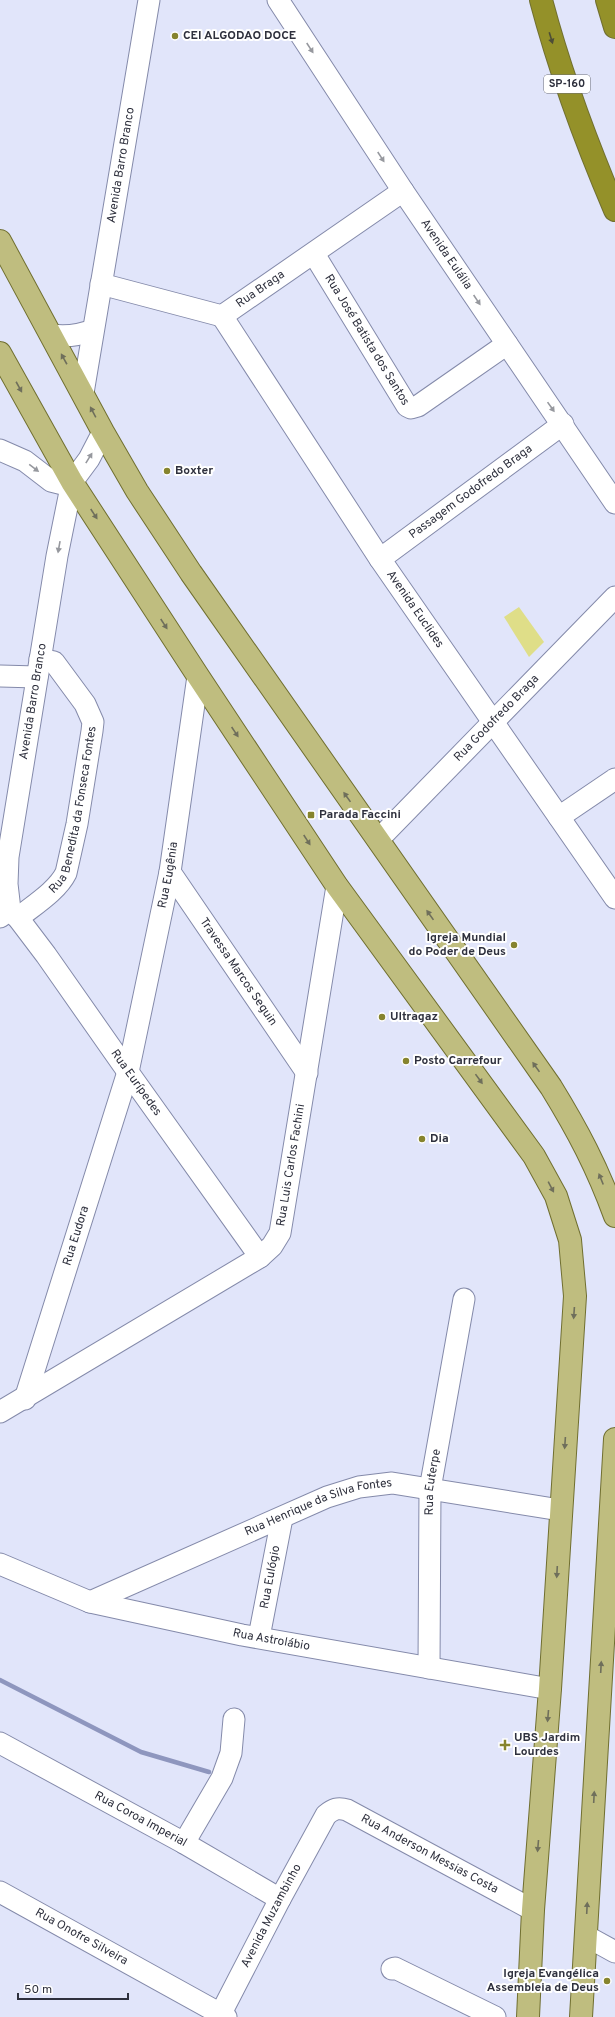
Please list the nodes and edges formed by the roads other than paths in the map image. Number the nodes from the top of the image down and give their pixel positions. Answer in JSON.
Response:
{"nodes":[{"id":1,"x":149,"y":0,"type":"edge"},
{"id":2,"x":541,"y":0,"type":"edge"},
{"id":3,"x":607,"y":0,"type":"edge"},
{"id":4,"x":280,"y":1,"type":"edge"},
{"id":5,"x":615,"y":27,"type":"edge"},
{"id":6,"x":403,"y":192,"type":"junction"},
{"id":7,"x":615,"y":210,"type":"edge"},
{"id":8,"x":0,"y":241,"type":"edge"},
{"id":9,"x":314,"y":254,"type":"junction"},
{"id":10,"x":101,"y":284,"type":"junction"},
{"id":11,"x":222,"y":316,"type":"junction"},
{"id":12,"x":93,"y":330,"type":"junction"},
{"id":13,"x":51,"y":335,"type":"junction"},
{"id":14,"x":507,"y":344,"type":"junction"},
{"id":15,"x":0,"y":353,"type":"edge"},
{"id":16,"x":83,"y":393,"type":"junction"},
{"id":17,"x":563,"y":424,"type":"junction"},
{"id":18,"x":103,"y":432,"type":"junction"},
{"id":19,"x":0,"y":450,"type":"edge"},
{"id":20,"x":72,"y":482,"type":"junction"},
{"id":21,"x":615,"y":503,"type":"edge"},
{"id":22,"x":380,"y":559,"type":"junction"},
{"id":23,"x":615,"y":597,"type":"edge"},
{"id":24,"x":39,"y":668,"type":"junction"},
{"id":25,"x":0,"y":676,"type":"edge"},
{"id":26,"x":198,"y":676,"type":"junction"},
{"id":27,"x":492,"y":722,"type":"junction"},
{"id":28,"x":615,"y":779,"type":"edge"},
{"id":29,"x":559,"y":817,"type":"junction"},
{"id":30,"x":378,"y":840,"type":"junction"},
{"id":31,"x":170,"y":872,"type":"junction"},
{"id":32,"x":337,"y":886,"type":"junction"},
{"id":33,"x":615,"y":898,"type":"edge"},
{"id":34,"x":9,"y":915,"type":"edge"},
{"id":35,"x":128,"y":1072,"type":"junction"},
{"id":36,"x":307,"y":1073,"type":"junction"},
{"id":37,"x":615,"y":1216,"type":"edge"},
{"id":38,"x":260,"y":1257,"type":"junction"},
{"id":39,"x":464,"y":1299,"type":"dead end"},
{"id":40,"x":24,"y":1399,"type":"junction"},
{"id":41,"x":0,"y":1412,"type":"edge"},
{"id":42,"x":615,"y":1439,"type":"edge"},
{"id":43,"x":430,"y":1489,"type":"junction"},
{"id":44,"x":560,"y":1510,"type":"junction"},
{"id":45,"x":282,"y":1518,"type":"junction"},
{"id":46,"x":0,"y":1564,"type":"edge"},
{"id":47,"x":90,"y":1602,"type":"junction"},
{"id":48,"x":610,"y":1616,"type":"edge"},
{"id":49,"x":259,"y":1637,"type":"junction"},
{"id":50,"x":429,"y":1668,"type":"junction"},
{"id":51,"x":550,"y":1689,"type":"junction"},
{"id":52,"x":234,"y":1719,"type":"dead end"},
{"id":53,"x":0,"y":1743,"type":"edge"},
{"id":54,"x":326,"y":1815,"type":"joint"},
{"id":55,"x":184,"y":1843,"type":"junction"},
{"id":56,"x":0,"y":1892,"type":"edge"},
{"id":57,"x":280,"y":1899,"type":"junction"},
{"id":58,"x":533,"y":1910,"type":"junction"},
{"id":59,"x":586,"y":1936,"type":"junction"},
{"id":60,"x":615,"y":1952,"type":"edge"},
{"id":61,"x":392,"y":1969,"type":"dead end"},
{"id":62,"x":222,"y":2016,"type":"edge"},
{"id":63,"x":495,"y":2017,"type":"edge"},
{"id":64,"x":528,"y":2017,"type":"edge"},
{"id":65,"x":581,"y":2017,"type":"edge"}],
"edges":[{"from":1,"to":10,"type":"street","name":"Avenida Barro Branco"},
{"from":2,"to":7,"type":"highway","number":"SP-160","one_way":true},
{"from":3,"to":5,"type":"highway"},
{"from":4,"to":6,"type":"street","name":"Avenida Eulália","one_way":true},
{"from":6,"to":9,"type":"street","name":"Rua Braga"},
{"from":6,"to":14,"type":"street","name":"Avenida Eulália","one_way":true},
{"from":8,"to":13,"type":"main road"},
{"from":9,"to":11,"type":"street","name":"Rua Braga"},
{"from":9,"to":14,"type":"street","name":"Rua José Batista dos Santos"},
{"from":10,"to":11,"type":"street"},
{"from":10,"to":12,"type":"street","name":"Avenida Barro Branco"},
{"from":11,"to":22,"type":"street","name":"Avenida Euclides"},
{"from":12,"to":13,"type":"street"},
{"from":12,"to":16,"type":"street","name":"Avenida Barro Branco"},
{"from":16,"to":13,"type":"main road","one_way":true},
{"from":14,"to":17,"type":"street","name":"Avenida Eulália","one_way":true},
{"from":15,"to":20,"type":"main road","one_way":true},
{"from":18,"to":16,"type":"main road","one_way":true},
{"from":17,"to":21,"type":"street","name":"Avenida Eulália"},
{"from":17,"to":22,"type":"street","name":"Passagem Godofredo Braga"},
{"from":20,"to":18,"type":"street","one_way":true},
{"from":30,"to":18,"type":"main road","one_way":true},
{"from":19,"to":20,"type":"street","one_way":true},
{"from":20,"to":24,"type":"street","name":"Avenida Barro Branco","one_way":true},
{"from":20,"to":26,"type":"main road","one_way":true},
{"from":22,"to":27,"type":"street","name":"Avenida Euclides"},
{"from":23,"to":27,"type":"street","name":"Rua Godofredo Braga"},
{"from":24,"to":25,"type":"street"},
{"from":24,"to":34,"type":"street","name":"Avenida Barro Branco"},
{"from":24,"to":34,"type":"street","name":"Rua Benedita da Fonseca Fontes"},
{"from":26,"to":31,"type":"street","name":"Rua Eugênia"},
{"from":26,"to":32,"type":"main road","one_way":true},
{"from":27,"to":29,"type":"street","name":"Avenida Euclides"},
{"from":27,"to":30,"type":"street","name":"Rua Godofredo Braga"},
{"from":28,"to":29,"type":"street"},
{"from":29,"to":33,"type":"street","name":"Avenida Euclides"},
{"from":37,"to":30,"type":"main road","one_way":true},
{"from":31,"to":35,"type":"street","name":"Rua Eugênia"},
{"from":31,"to":36,"type":"street","name":"Travessa Marcos Seguin"},
{"from":32,"to":36,"type":"street","name":"Rua Luis Carlos Fachini"},
{"from":32,"to":44,"type":"main road","one_way":true},
{"from":34,"to":35,"type":"street","name":"Rua Eurípedes"},
{"from":35,"to":38,"type":"street","name":"Rua Eurípedes"},
{"from":35,"to":40,"type":"street","name":"Rua Eudora"},
{"from":36,"to":38,"type":"street","name":"Rua Luis Carlos Fachini"},
{"from":38,"to":40,"type":"street","name":"Rua Luis Carlos Fachini"},
{"from":39,"to":43,"type":"street","name":"Rua Euterpe"},
{"from":40,"to":41,"type":"street","name":"Rua Luis Carlos Fachini"},
{"from":42,"to":48,"type":"main road"},
{"from":43,"to":44,"type":"street","name":"Rua Henrique da Silva Fontes"},
{"from":43,"to":45,"type":"street","name":"Rua Henrique da Silva Fontes"},
{"from":43,"to":50,"type":"street","name":"Rua Euterpe"},
{"from":44,"to":51,"type":"main road","one_way":true},
{"from":45,"to":47,"type":"street","name":"Rua Henrique da Silva Fontes"},
{"from":45,"to":49,"type":"street","name":"Rua Eulógio"},
{"from":46,"to":47,"type":"street","name":"Rua Astrolábio"},
{"from":47,"to":49,"type":"street","name":"Rua Astrolábio"},
{"from":59,"to":48,"type":"main road","one_way":true},
{"from":49,"to":50,"type":"street","name":"Rua Astrolábio"},
{"from":50,"to":51,"type":"street","name":"Rua Astrolábio"},
{"from":51,"to":58,"type":"main road","one_way":true},
{"from":52,"to":55,"type":"street"},
{"from":53,"to":55,"type":"street","name":"Rua Coroa Imperial"},
{"from":54,"to":57,"type":"street","name":"Avenida Muzambinho"},
{"from":54,"to":58,"type":"street","name":"Rua Anderson Messias Costa"},
{"from":55,"to":57,"type":"street","name":"Rua Coroa Imperial"},
{"from":56,"to":62,"type":"street","name":"Rua Onofre Silveira"},
{"from":57,"to":62,"type":"street","name":"Avenida Muzambinho"},
{"from":58,"to":64,"type":"main road"},
{"from":59,"to":60,"type":"street"},
{"from":59,"to":65,"type":"main road"},
{"from":61,"to":63,"type":"street"}]}
